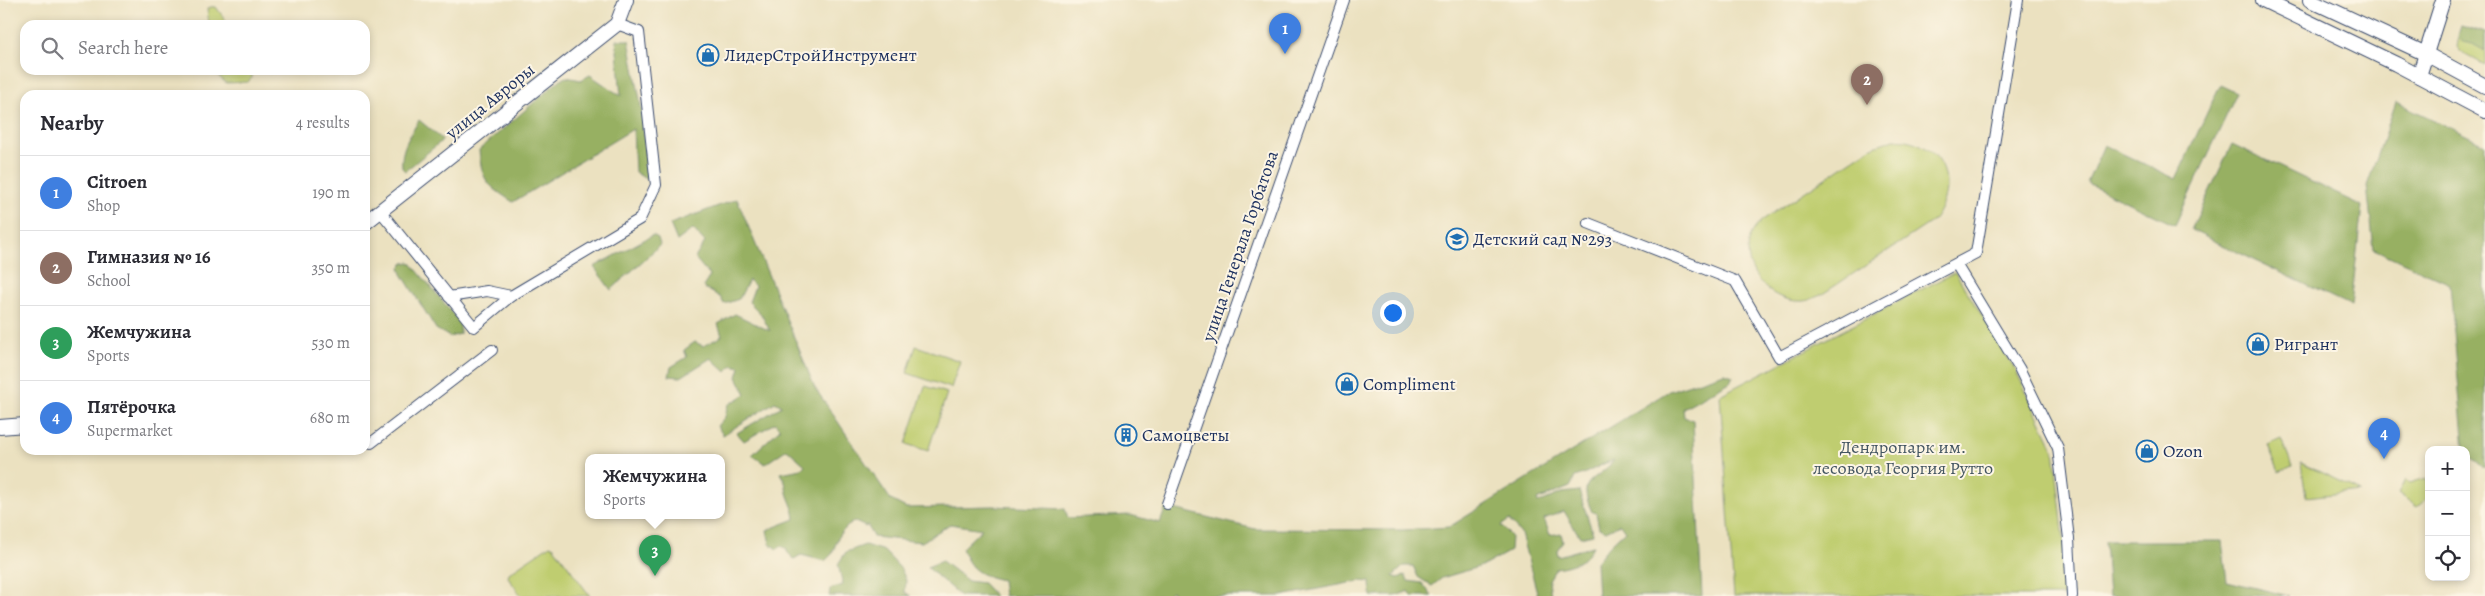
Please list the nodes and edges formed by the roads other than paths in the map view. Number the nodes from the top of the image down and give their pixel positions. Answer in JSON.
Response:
{"nodes":[{"id":1,"x":626,"y":0,"type":"edge"},
{"id":2,"x":1344,"y":0,"type":"edge"},
{"id":3,"x":2018,"y":0,"type":"edge"},
{"id":4,"x":2263,"y":0,"type":"edge"},
{"id":5,"x":2310,"y":0,"type":"edge"},
{"id":6,"x":2443,"y":0,"type":"edge"},
{"id":7,"x":617,"y":24,"type":"junction"},
{"id":8,"x":2426,"y":54,"type":"junction"},
{"id":9,"x":2420,"y":76,"type":"junction"},
{"id":10,"x":2485,"y":86,"type":"edge"},
{"id":11,"x":2485,"y":111,"type":"edge"},
{"id":12,"x":381,"y":212,"type":"junction"},
{"id":13,"x":370,"y":220,"type":"edge"},
{"id":14,"x":1588,"y":224,"type":"dead end"},
{"id":15,"x":1956,"y":264,"type":"junction"},
{"id":16,"x":511,"y":296,"type":"junction"},
{"id":17,"x":449,"y":297,"type":"junction"},
{"id":18,"x":492,"y":350,"type":"dead end"},
{"id":19,"x":20,"y":425,"type":"edge"},
{"id":20,"x":0,"y":427,"type":"edge"},
{"id":21,"x":371,"y":443,"type":"dead end"},
{"id":22,"x":1167,"y":504,"type":"dead end"},
{"id":23,"x":2072,"y":596,"type":"edge"}],
"edges":[{"from":1,"to":7,"type":"main road"},
{"from":2,"to":22,"type":"street","name":"улица Генерала Горбатова"},
{"from":3,"to":15,"type":"street"},
{"from":4,"to":9,"type":"main road"},
{"from":5,"to":8,"type":"main road"},
{"from":6,"to":8,"type":"main road"},
{"from":7,"to":12,"type":"main road","name":"улица Авроры"},
{"from":7,"to":16,"type":"street"},
{"from":8,"to":9,"type":"main road"},
{"from":8,"to":10,"type":"main road"},
{"from":9,"to":11,"type":"main road"},
{"from":12,"to":13,"type":"main road","name":"улица Авроры"},
{"from":12,"to":17,"type":"street"},
{"from":14,"to":15,"type":"street"},
{"from":15,"to":23,"type":"street"},
{"from":16,"to":17,"type":"street"},
{"from":16,"to":17,"type":"street"},
{"from":18,"to":21,"type":"street"},
{"from":19,"to":20,"type":"main road"}]}
